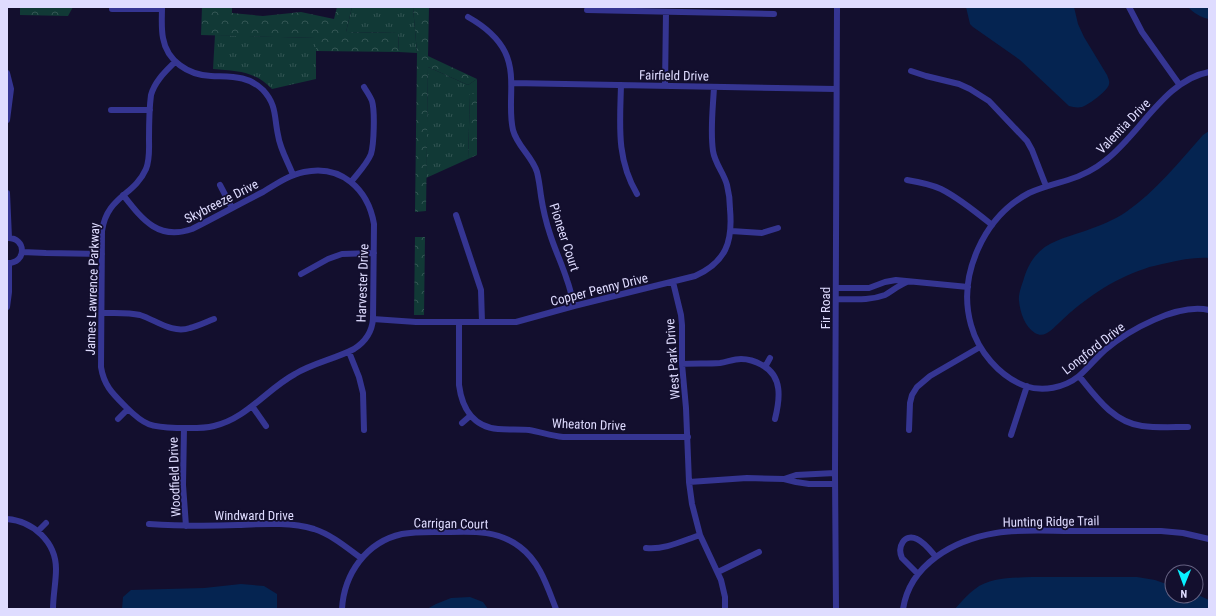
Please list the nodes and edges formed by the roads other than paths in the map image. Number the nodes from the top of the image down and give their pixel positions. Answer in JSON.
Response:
{"nodes":[{"id":1,"x":837,"y":7,"type":"edge"},
{"id":2,"x":1129,"y":7,"type":"edge"},
{"id":3,"x":162,"y":8,"type":"edge"},
{"id":4,"x":112,"y":9,"type":"dead end"},
{"id":5,"x":587,"y":10,"type":"dead end"},
{"id":6,"x":666,"y":12,"type":"junction"},
{"id":7,"x":774,"y":14,"type":"dead end"},
{"id":8,"x":468,"y":17,"type":"dead end"},
{"id":9,"x":175,"y":62,"type":"junction"},
{"id":10,"x":911,"y":71,"type":"dead end"},
{"id":11,"x":1209,"y":72,"type":"edge"},
{"id":12,"x":7,"y":73,"type":"edge"},
{"id":13,"x":512,"y":83,"type":"junction"},
{"id":14,"x":1179,"y":84,"type":"junction"},
{"id":15,"x":621,"y":85,"type":"junction"},
{"id":16,"x":665,"y":86,"type":"junction"},
{"id":17,"x":364,"y":87,"type":"dead end"},
{"id":18,"x":714,"y":87,"type":"junction"},
{"id":19,"x":836,"y":89,"type":"junction"},
{"id":20,"x":111,"y":110,"type":"dead end"},
{"id":21,"x":150,"y":110,"type":"junction"},
{"id":22,"x":7,"y":120,"type":"edge"},
{"id":23,"x":293,"y":175,"type":"junction"},
{"id":24,"x":907,"y":180,"type":"dead end"},
{"id":25,"x":351,"y":182,"type":"junction"},
{"id":26,"x":220,"y":185,"type":"dead end"},
{"id":27,"x":1046,"y":186,"type":"junction"},
{"id":28,"x":7,"y":193,"type":"edge"},
{"id":29,"x":637,"y":194,"type":"dead end"},
{"id":30,"x":123,"y":195,"type":"junction"},
{"id":31,"x":232,"y":208,"type":"junction"},
{"id":32,"x":456,"y":215,"type":"dead end"},
{"id":33,"x":992,"y":225,"type":"junction"},
{"id":34,"x":778,"y":228,"type":"dead end"},
{"id":35,"x":731,"y":231,"type":"junction"},
{"id":36,"x":8,"y":238,"type":"edge"},
{"id":37,"x":22,"y":252,"type":"junction"},
{"id":38,"x":374,"y":253,"type":"junction"},
{"id":39,"x":102,"y":254,"type":"junction"},
{"id":40,"x":8,"y":263,"type":"edge"},
{"id":41,"x":301,"y":274,"type":"dead end"},
{"id":42,"x":908,"y":281,"type":"junction"},
{"id":43,"x":672,"y":282,"type":"junction"},
{"id":44,"x":968,"y":287,"type":"junction"},
{"id":45,"x":837,"y":288,"type":"junction"},
{"id":46,"x":836,"y":299,"type":"junction"},
{"id":47,"x":7,"y":306,"type":"edge"},
{"id":48,"x":574,"y":306,"type":"junction"},
{"id":49,"x":1209,"y":310,"type":"edge"},
{"id":50,"x":102,"y":313,"type":"junction"},
{"id":51,"x":373,"y":319,"type":"junction"},
{"id":52,"x":214,"y":320,"type":"dead end"},
{"id":53,"x":459,"y":322,"type":"junction"},
{"id":54,"x":482,"y":322,"type":"junction"},
{"id":55,"x":980,"y":347,"type":"junction"},
{"id":56,"x":349,"y":352,"type":"junction"},
{"id":57,"x":770,"y":358,"type":"dead end"},
{"id":58,"x":682,"y":364,"type":"junction"},
{"id":59,"x":765,"y":366,"type":"junction"},
{"id":60,"x":1079,"y":376,"type":"junction"},
{"id":61,"x":1026,"y":386,"type":"junction"},
{"id":62,"x":252,"y":406,"type":"junction"},
{"id":63,"x":128,"y":409,"type":"junction"},
{"id":64,"x":470,"y":416,"type":"junction"},
{"id":65,"x":118,"y":419,"type":"dead end"},
{"id":66,"x":776,"y":419,"type":"dead end"},
{"id":67,"x":462,"y":423,"type":"dead end"},
{"id":68,"x":266,"y":426,"type":"dead end"},
{"id":69,"x":1188,"y":427,"type":"dead end"},
{"id":70,"x":184,"y":428,"type":"junction"},
{"id":71,"x":364,"y":430,"type":"dead end"},
{"id":72,"x":909,"y":430,"type":"dead end"},
{"id":73,"x":1011,"y":435,"type":"dead end"},
{"id":74,"x":688,"y":437,"type":"junction"},
{"id":75,"x":835,"y":473,"type":"junction"},
{"id":76,"x":784,"y":479,"type":"junction"},
{"id":77,"x":689,"y":482,"type":"junction"},
{"id":78,"x":835,"y":484,"type":"junction"},
{"id":79,"x":7,"y":519,"type":"edge"},
{"id":80,"x":46,"y":523,"type":"dead end"},
{"id":81,"x":149,"y":524,"type":"dead end"},
{"id":82,"x":186,"y":526,"type":"junction"},
{"id":83,"x":38,"y":531,"type":"junction"},
{"id":84,"x":700,"y":535,"type":"junction"},
{"id":85,"x":1209,"y":539,"type":"edge"},
{"id":86,"x":646,"y":548,"type":"dead end"},
{"id":87,"x":759,"y":552,"type":"dead end"},
{"id":88,"x":936,"y":557,"type":"junction"},
{"id":89,"x":361,"y":558,"type":"junction"},
{"id":90,"x":718,"y":572,"type":"junction"},
{"id":91,"x":918,"y":574,"type":"junction"},
{"id":92,"x":53,"y":609,"type":"edge"},
{"id":93,"x":342,"y":609,"type":"edge"},
{"id":94,"x":556,"y":609,"type":"edge"},
{"id":95,"x":725,"y":609,"type":"edge"},
{"id":96,"x":836,"y":609,"type":"edge"},
{"id":97,"x":904,"y":609,"type":"edge"}],
"edges":[{"from":1,"to":19,"type":"street","name":"Fir Road"},
{"from":2,"to":14,"type":"street"},
{"from":3,"to":4,"type":"street"},
{"from":3,"to":9,"type":"street"},
{"from":5,"to":6,"type":"street"},
{"from":6,"to":7,"type":"street"},
{"from":6,"to":16,"type":"street"},
{"from":8,"to":13,"type":"street","name":"Pioneer Court"},
{"from":9,"to":21,"type":"street","name":"James Lawrence Parkway"},
{"from":9,"to":23,"type":"street"},
{"from":10,"to":27,"type":"street"},
{"from":11,"to":14,"type":"street","name":"Valentia Drive"},
{"from":12,"to":22,"type":"street"},
{"from":13,"to":15,"type":"street","name":"Fairfield Drive"},
{"from":13,"to":48,"type":"street","name":"Pioneer Court"},
{"from":14,"to":27,"type":"street","name":"Valentia Drive"},
{"from":15,"to":16,"type":"street","name":"Fairfield Drive"},
{"from":15,"to":29,"type":"street"},
{"from":16,"to":18,"type":"street","name":"Fairfield Drive"},
{"from":17,"to":25,"type":"street"},
{"from":18,"to":19,"type":"street","name":"Fairfield Drive"},
{"from":18,"to":35,"type":"street"},
{"from":19,"to":45,"type":"street","name":"Fir Road"},
{"from":20,"to":21,"type":"street"},
{"from":21,"to":30,"type":"street","name":"James Lawrence Parkway"},
{"from":23,"to":25,"type":"street","name":"Harvester Drive"},
{"from":23,"to":31,"type":"street","name":"Skybreeze Drive"},
{"from":24,"to":33,"type":"street"},
{"from":25,"to":38,"type":"street","name":"Harvester Drive"},
{"from":26,"to":31,"type":"street"},
{"from":27,"to":33,"type":"street","name":"Valentia Drive"},
{"from":28,"to":36,"type":"street"},
{"from":30,"to":31,"type":"street","name":"Skybreeze Drive"},
{"from":30,"to":39,"type":"street","name":"James Lawrence Parkway"},
{"from":32,"to":54,"type":"street"},
{"from":33,"to":44,"type":"street","name":"Longford Drive"},
{"from":34,"to":35,"type":"street"},
{"from":35,"to":43,"type":"street","name":"Copper Penny Drive"},
{"from":36,"to":37,"type":"street"},
{"from":37,"to":39,"type":"street"},
{"from":37,"to":40,"type":"street"},
{"from":38,"to":41,"type":"street"},
{"from":38,"to":51,"type":"street","name":"Harvester Drive"},
{"from":39,"to":50,"type":"street","name":"James Lawrence Parkway"},
{"from":40,"to":47,"type":"street"},
{"from":42,"to":44,"type":"street"},
{"from":42,"to":45,"type":"street"},
{"from":42,"to":46,"type":"street"},
{"from":43,"to":48,"type":"street","name":"Copper Penny Drive"},
{"from":43,"to":58,"type":"street","name":"West Park Drive"},
{"from":44,"to":55,"type":"street","name":"Longford Drive"},
{"from":45,"to":46,"type":"street","name":"Fir Road"},
{"from":46,"to":75,"type":"street","name":"Fir Road"},
{"from":48,"to":54,"type":"street","name":"Copper Penny Drive"},
{"from":49,"to":60,"type":"street","name":"Longford Drive"},
{"from":50,"to":52,"type":"street"},
{"from":50,"to":63,"type":"street","name":"James Lawrence Parkway"},
{"from":51,"to":53,"type":"street","name":"Copper Penny Drive"},
{"from":51,"to":56,"type":"street","name":"Harvester Drive"},
{"from":53,"to":54,"type":"street","name":"Copper Penny Drive"},
{"from":53,"to":64,"type":"street"},
{"from":55,"to":61,"type":"street","name":"Longford Drive"},
{"from":55,"to":72,"type":"street"},
{"from":56,"to":62,"type":"street","name":"Harvester Drive"},
{"from":56,"to":71,"type":"street"},
{"from":57,"to":59,"type":"street"},
{"from":58,"to":59,"type":"street"},
{"from":58,"to":74,"type":"street","name":"West Park Drive"},
{"from":59,"to":66,"type":"street"},
{"from":60,"to":61,"type":"street","name":"Longford Drive"},
{"from":60,"to":69,"type":"street"},
{"from":61,"to":73,"type":"street"},
{"from":62,"to":68,"type":"street"},
{"from":62,"to":70,"type":"street","name":"Harvester Drive"},
{"from":63,"to":65,"type":"street"},
{"from":63,"to":70,"type":"street","name":"James Lawrence Parkway"},
{"from":64,"to":67,"type":"street"},
{"from":64,"to":74,"type":"street","name":"Wheaton Drive"},
{"from":70,"to":82,"type":"street","name":"Woodfield Drive"},
{"from":74,"to":77,"type":"street","name":"West Park Drive"},
{"from":75,"to":76,"type":"street"},
{"from":75,"to":78,"type":"street","name":"Fir Road"},
{"from":76,"to":77,"type":"street"},
{"from":76,"to":78,"type":"street"},
{"from":77,"to":84,"type":"street","name":"West Park Drive"},
{"from":78,"to":96,"type":"street","name":"Fir Road"},
{"from":79,"to":83,"type":"street"},
{"from":80,"to":83,"type":"street"},
{"from":81,"to":82,"type":"street","name":"Windward Drive"},
{"from":82,"to":89,"type":"street","name":"Windward Drive"},
{"from":83,"to":92,"type":"street"},
{"from":84,"to":86,"type":"street"},
{"from":84,"to":90,"type":"street","name":"West Park Drive"},
{"from":85,"to":88,"type":"street","name":"Hunting Ridge Trail"},
{"from":87,"to":90,"type":"street"},
{"from":88,"to":91,"type":"street","name":"Hunting Ridge Trail"},
{"from":88,"to":91,"type":"street"},
{"from":89,"to":93,"type":"street","name":"Carrigan Court"},
{"from":89,"to":94,"type":"street","name":"Carrigan Court"},
{"from":90,"to":95,"type":"street","name":"West Park Drive"},
{"from":91,"to":97,"type":"street","name":"Hunting Ridge Trail"}]}
